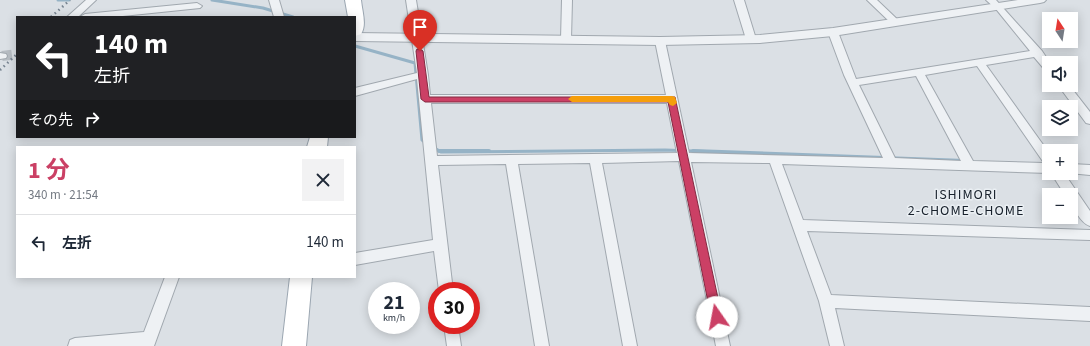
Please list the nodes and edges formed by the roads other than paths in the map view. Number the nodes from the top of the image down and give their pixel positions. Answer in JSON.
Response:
{"nodes":[{"id":1,"x":90,"y":0,"type":"edge"},
{"id":2,"x":274,"y":0,"type":"edge"},
{"id":3,"x":353,"y":0,"type":"edge"},
{"id":4,"x":411,"y":0,"type":"edge"},
{"id":5,"x":567,"y":0,"type":"edge"},
{"id":6,"x":739,"y":0,"type":"edge"},
{"id":7,"x":872,"y":0,"type":"edge"},
{"id":8,"x":1040,"y":0,"type":"edge"},
{"id":9,"x":198,"y":3,"type":"edge"},
{"id":10,"x":995,"y":3,"type":"edge"},
{"id":11,"x":73,"y":16,"type":"edge"},
{"id":12,"x":93,"y":16,"type":"edge"},
{"id":13,"x":194,"y":16,"type":"edge"},
{"id":14,"x":279,"y":16,"type":"edge"},
{"id":15,"x":355,"y":16,"type":"edge"},
{"id":16,"x":895,"y":22,"type":"junction"},
{"id":17,"x":833,"y":32,"type":"junction"},
{"id":18,"x":356,"y":37,"type":"edge"},
{"id":19,"x":418,"y":39,"type":"junction"},
{"id":20,"x":566,"y":39,"type":"junction"},
{"id":21,"x":752,"y":39,"type":"junction"},
{"id":22,"x":660,"y":41,"type":"junction"},
{"id":23,"x":1038,"y":53,"type":"junction"},
{"id":24,"x":1042,"y":58,"type":"edge"},
{"id":25,"x":980,"y":63,"type":"junction"},
{"id":26,"x":919,"y":73,"type":"junction"},
{"id":27,"x":423,"y":76,"type":"junction"},
{"id":28,"x":853,"y":83,"type":"junction"},
{"id":29,"x":356,"y":92,"type":"edge"},
{"id":30,"x":1068,"y":92,"type":"edge"},
{"id":31,"x":425,"y":99,"type":"junction"},
{"id":32,"x":672,"y":99,"type":"junction"},
{"id":33,"x":1090,"y":120,"type":"edge"},
{"id":34,"x":1042,"y":152,"type":"edge"},
{"id":35,"x":684,"y":157,"type":"junction"},
{"id":36,"x":595,"y":158,"type":"junction"},
{"id":37,"x":512,"y":160,"type":"junction"},
{"id":38,"x":774,"y":160,"type":"junction"},
{"id":39,"x":432,"y":161,"type":"junction"},
{"id":40,"x":891,"y":162,"type":"junction"},
{"id":41,"x":969,"y":165,"type":"junction"},
{"id":42,"x":1042,"y":168,"type":"edge"},
{"id":43,"x":1078,"y":169,"type":"edge"},
{"id":44,"x":1090,"y":170,"type":"edge"},
{"id":45,"x":1062,"y":180,"type":"edge"},
{"id":46,"x":1090,"y":221,"type":"edge"},
{"id":47,"x":798,"y":225,"type":"junction"},
{"id":48,"x":1090,"y":235,"type":"edge"},
{"id":49,"x":439,"y":245,"type":"junction"},
{"id":50,"x":356,"y":259,"type":"edge"},
{"id":51,"x":172,"y":278,"type":"edge"},
{"id":52,"x":301,"y":278,"type":"edge"},
{"id":53,"x":445,"y":282,"type":"edge"},
{"id":54,"x":826,"y":301,"type":"junction"},
{"id":55,"x":1090,"y":314,"type":"edge"},
{"id":56,"x":452,"y":334,"type":"edge"},
{"id":57,"x":148,"y":342,"type":"edge"},
{"id":58,"x":75,"y":345,"type":"dead end"},
{"id":59,"x":294,"y":346,"type":"edge"},
{"id":60,"x":454,"y":346,"type":"edge"},
{"id":61,"x":542,"y":346,"type":"edge"},
{"id":62,"x":630,"y":346,"type":"edge"},
{"id":63,"x":723,"y":346,"type":"edge"},
{"id":64,"x":837,"y":346,"type":"edge"}],
"edges":[{"from":1,"to":11,"type":"street"},
{"from":2,"to":14,"type":"street"},
{"from":3,"to":15,"type":"main road"},
{"from":4,"to":19,"type":"street"},
{"from":5,"to":20,"type":"street"},
{"from":6,"to":21,"type":"street"},
{"from":7,"to":16,"type":"street"},
{"from":8,"to":10,"type":"street"},
{"from":9,"to":12,"type":"street"},
{"from":9,"to":13,"type":"street"},
{"from":10,"to":16,"type":"street"},
{"from":10,"to":23,"type":"street"},
{"from":16,"to":17,"type":"street"},
{"from":17,"to":21,"type":"street"},
{"from":17,"to":28,"type":"street"},
{"from":18,"to":19,"type":"street"},
{"from":19,"to":20,"type":"street"},
{"from":19,"to":27,"type":"street"},
{"from":20,"to":22,"type":"street"},
{"from":21,"to":22,"type":"street"},
{"from":22,"to":32,"type":"street"},
{"from":23,"to":24,"type":"street"},
{"from":23,"to":25,"type":"street"},
{"from":25,"to":26,"type":"street"},
{"from":25,"to":34,"type":"street"},
{"from":26,"to":28,"type":"street"},
{"from":26,"to":41,"type":"street"},
{"from":27,"to":29,"type":"street"},
{"from":27,"to":31,"type":"street"},
{"from":28,"to":40,"type":"street"},
{"from":30,"to":33,"type":"street"},
{"from":31,"to":32,"type":"street"},
{"from":31,"to":39,"type":"street"},
{"from":32,"to":35,"type":"street"},
{"from":35,"to":36,"type":"street"},
{"from":35,"to":38,"type":"street"},
{"from":35,"to":63,"type":"street"},
{"from":36,"to":37,"type":"street"},
{"from":36,"to":62,"type":"street"},
{"from":37,"to":39,"type":"street"},
{"from":37,"to":61,"type":"street"},
{"from":38,"to":40,"type":"street"},
{"from":38,"to":47,"type":"street"},
{"from":39,"to":49,"type":"street"},
{"from":40,"to":41,"type":"street"},
{"from":41,"to":42,"type":"street"},
{"from":43,"to":44,"type":"street"},
{"from":45,"to":46,"type":"street"},
{"from":47,"to":48,"type":"street"},
{"from":47,"to":54,"type":"street"},
{"from":49,"to":50,"type":"street"},
{"from":49,"to":53,"type":"street"},
{"from":51,"to":57,"type":"street"},
{"from":52,"to":59,"type":"main road"},
{"from":54,"to":55,"type":"street"},
{"from":54,"to":64,"type":"street"},
{"from":56,"to":60,"type":"street"},
{"from":57,"to":58,"type":"street"}]}
